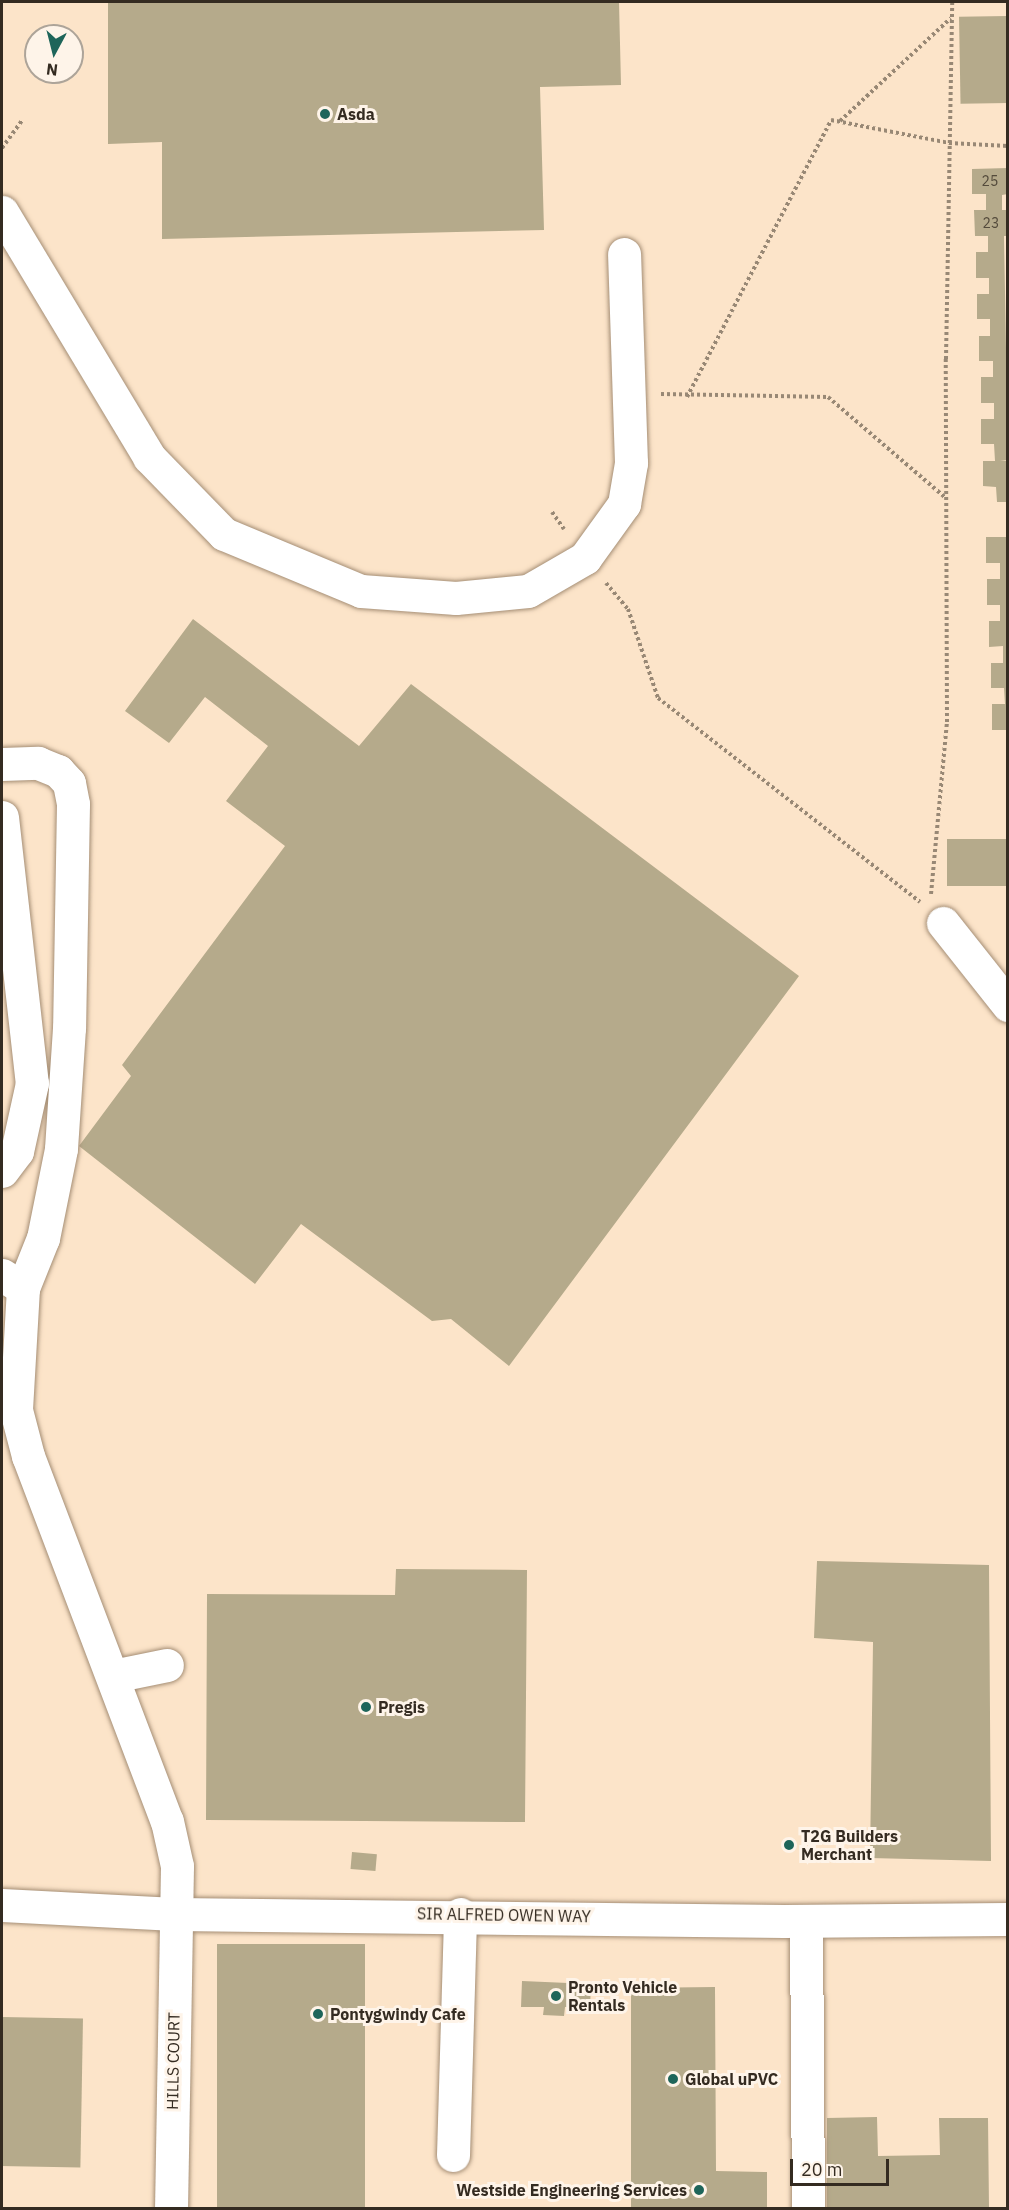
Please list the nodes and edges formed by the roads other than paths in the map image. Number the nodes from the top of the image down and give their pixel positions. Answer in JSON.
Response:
{"nodes":[{"id":1,"x":2,"y":212,"type":"edge"},
{"id":2,"x":624,"y":254,"type":"dead end"},
{"id":3,"x":2,"y":764,"type":"edge"},
{"id":4,"x":3,"y":817,"type":"edge"},
{"id":5,"x":936,"y":917,"type":"road end"},
{"id":6,"x":1008,"y":1005,"type":"edge"},
{"id":7,"x":2,"y":1171,"type":"edge"},
{"id":8,"x":12,"y":1281,"type":"edge"},
{"id":9,"x":167,"y":1665,"type":"dead end"},
{"id":10,"x":113,"y":1676,"type":"junction"},
{"id":11,"x":2,"y":1905,"type":"edge"},
{"id":12,"x":175,"y":1914,"type":"junction"},
{"id":13,"x":459,"y":1914,"type":"junction"},
{"id":14,"x":1008,"y":1919,"type":"edge"},
{"id":15,"x":806,"y":1921,"type":"junction"},
{"id":16,"x":453,"y":2155,"type":"dead end"},
{"id":17,"x":171,"y":2208,"type":"edge"},
{"id":18,"x":808,"y":2208,"type":"edge"}],
"edges":[{"from":1,"to":2,"type":"street"},
{"from":3,"to":8,"type":"street","name":"HILLS COURT"},
{"from":4,"to":7,"type":"street"},
{"from":5,"to":6,"type":"street"},
{"from":8,"to":10,"type":"street","name":"HILLS COURT"},
{"from":9,"to":10,"type":"street"},
{"from":10,"to":12,"type":"street","name":"HILLS COURT"},
{"from":11,"to":12,"type":"street","name":"SIR ALFRED OWEN WAY"},
{"from":12,"to":13,"type":"street","name":"SIR ALFRED OWEN WAY"},
{"from":12,"to":17,"type":"street","name":"HILLS COURT"},
{"from":13,"to":15,"type":"street","name":"SIR ALFRED OWEN WAY"},
{"from":13,"to":16,"type":"street"},
{"from":14,"to":15,"type":"street","name":"SIR ALFRED OWEN WAY"},
{"from":15,"to":18,"type":"street"}]}
